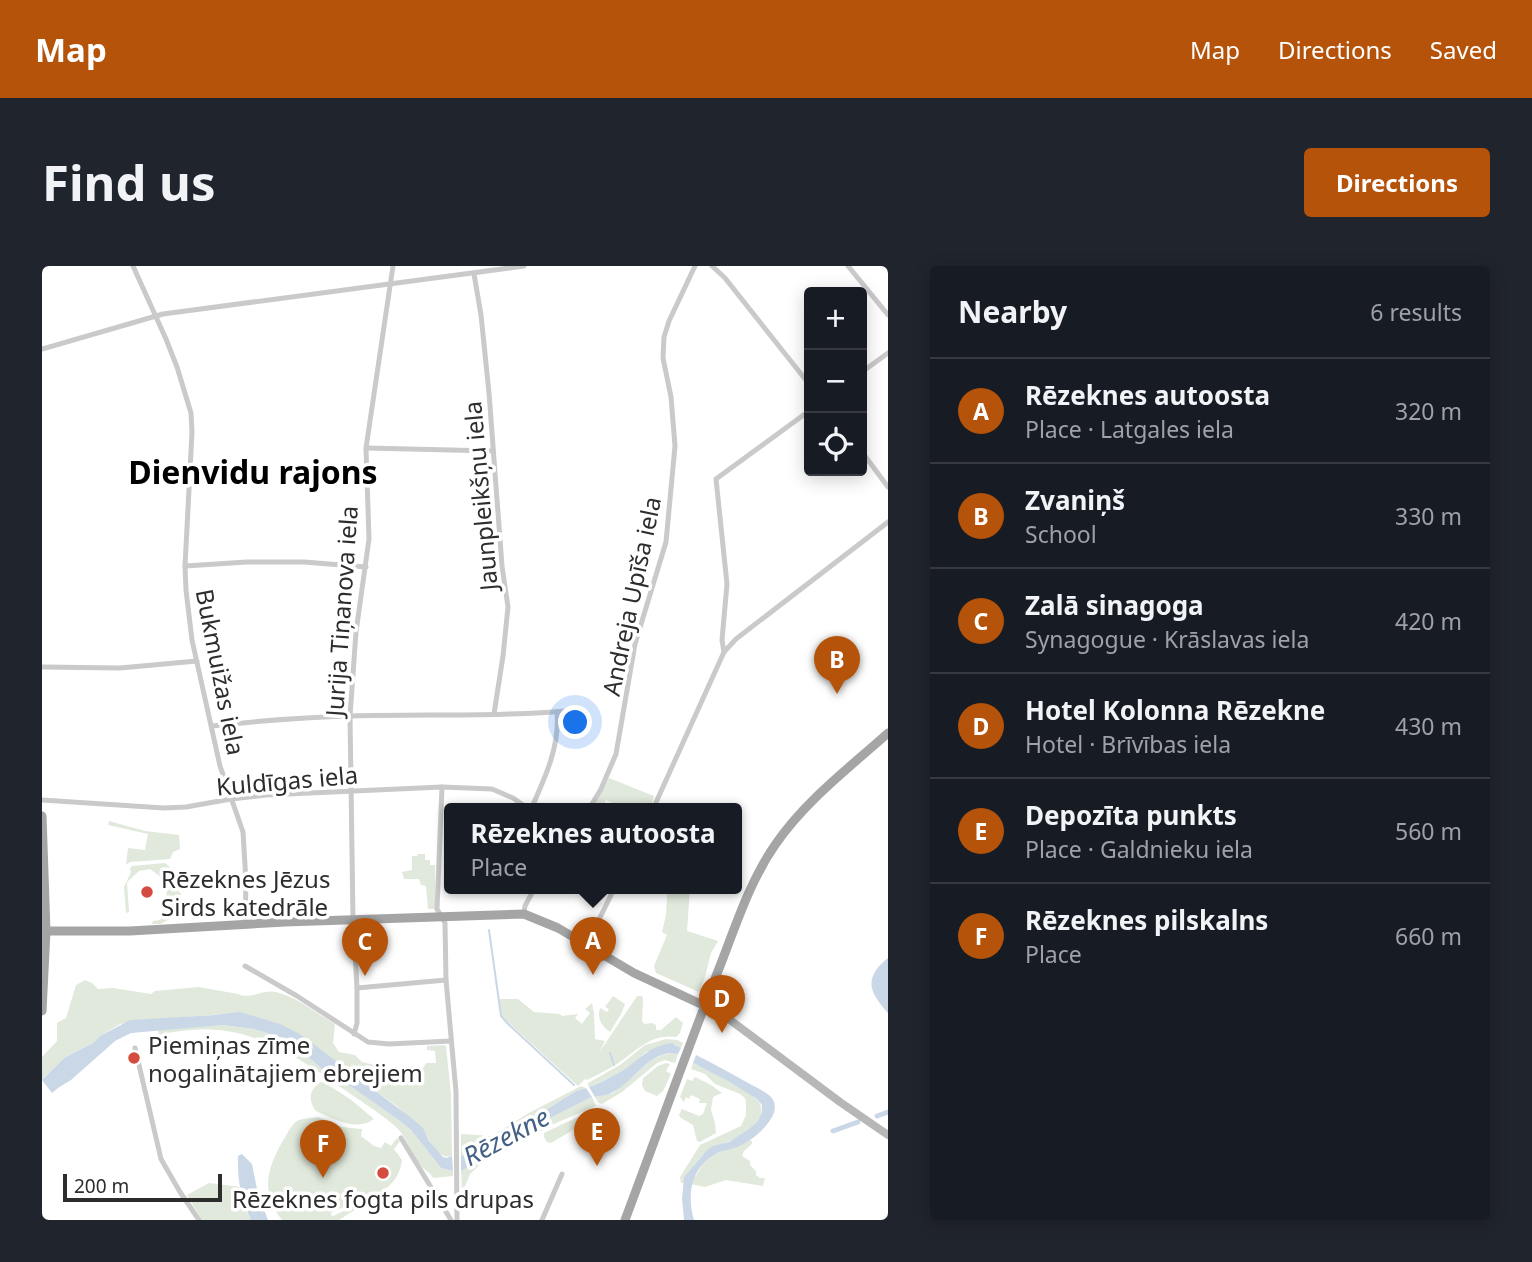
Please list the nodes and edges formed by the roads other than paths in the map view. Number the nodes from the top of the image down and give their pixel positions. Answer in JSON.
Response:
{"nodes":[{"id":1,"x":133,"y":266,"type":"edge"},
{"id":2,"x":393,"y":266,"type":"edge"},
{"id":3,"x":524,"y":266,"type":"edge"},
{"id":4,"x":695,"y":266,"type":"edge"},
{"id":5,"x":712,"y":266,"type":"edge"},
{"id":6,"x":848,"y":266,"type":"edge"},
{"id":7,"x":512,"y":267,"type":"edge"},
{"id":8,"x":474,"y":274,"type":"junction"},
{"id":9,"x":390,"y":284,"type":"junction"},
{"id":10,"x":888,"y":315,"type":"edge"},
{"id":11,"x":156,"y":316,"type":"junction"},
{"id":12,"x":42,"y":349,"type":"edge"},
{"id":13,"x":888,"y":353,"type":"edge"},
{"id":14,"x":867,"y":368,"type":"edge"},
{"id":15,"x":804,"y":378,"type":"edge"},
{"id":16,"x":806,"y":413,"type":"edge"},
{"id":17,"x":366,"y":448,"type":"junction"},
{"id":18,"x":492,"y":451,"type":"junction"},
{"id":19,"x":867,"y":459,"type":"edge"},
{"id":20,"x":888,"y":487,"type":"edge"},
{"id":21,"x":888,"y":522,"type":"edge"},
{"id":22,"x":186,"y":566,"type":"junction"},
{"id":23,"x":366,"y":567,"type":"junction"},
{"id":24,"x":724,"y":652,"type":"junction"},
{"id":25,"x":197,"y":661,"type":"junction"},
{"id":26,"x":42,"y":667,"type":"edge"},
{"id":27,"x":579,"y":710,"type":"dead end"},
{"id":28,"x":557,"y":712,"type":"junction"},
{"id":29,"x":494,"y":714,"type":"junction"},
{"id":30,"x":350,"y":716,"type":"junction"},
{"id":31,"x":212,"y":726,"type":"junction"},
{"id":32,"x":888,"y":733,"type":"edge"},
{"id":33,"x":442,"y":787,"type":"junction"},
{"id":34,"x":351,"y":792,"type":"junction"},
{"id":35,"x":231,"y":799,"type":"junction"},
{"id":36,"x":42,"y":800,"type":"edge"},
{"id":37,"x":520,"y":803,"type":"edge"},
{"id":38,"x":533,"y":803,"type":"edge"},
{"id":39,"x":593,"y":803,"type":"edge"},
{"id":40,"x":656,"y":803,"type":"edge"},
{"id":41,"x":42,"y":816,"type":"edge"},
{"id":42,"x":531,"y":894,"type":"edge"},
{"id":43,"x":612,"y":894,"type":"edge"},
{"id":44,"x":524,"y":914,"type":"junction"},
{"id":45,"x":442,"y":917,"type":"junction"},
{"id":46,"x":353,"y":919,"type":"junction"},
{"id":47,"x":245,"y":924,"type":"junction"},
{"id":48,"x":44,"y":931,"type":"edge"},
{"id":49,"x":586,"y":946,"type":"junction"},
{"id":50,"x":245,"y":967,"type":"dead end"},
{"id":51,"x":446,"y":980,"type":"junction"},
{"id":52,"x":357,"y":988,"type":"junction"},
{"id":53,"x":705,"y":1006,"type":"junction"},
{"id":54,"x":42,"y":1011,"type":"edge"},
{"id":55,"x":354,"y":1034,"type":"junction"},
{"id":56,"x":451,"y":1041,"type":"junction"},
{"id":57,"x":135,"y":1048,"type":"dead end"},
{"id":58,"x":888,"y":1135,"type":"edge"},
{"id":59,"x":401,"y":1138,"type":"dead end"},
{"id":60,"x":562,"y":1174,"type":"dead end"},
{"id":61,"x":457,"y":1201,"type":"junction"},
{"id":62,"x":442,"y":1207,"type":"junction"},
{"id":63,"x":199,"y":1220,"type":"edge"},
{"id":64,"x":451,"y":1220,"type":"edge"},
{"id":65,"x":457,"y":1220,"type":"edge"},
{"id":66,"x":542,"y":1220,"type":"edge"},
{"id":67,"x":625,"y":1220,"type":"edge"}],
"edges":[{"from":1,"to":11,"type":"street","name":"Bukmuižas iela"},
{"from":2,"to":9,"type":"street","name":"Jurija Tiņanova iela"},
{"from":3,"to":7,"type":"street"},
{"from":4,"to":39,"type":"street","name":"Andreja Upīša iela"},
{"from":5,"to":15,"type":"street"},
{"from":6,"to":10,"type":"street"},
{"from":7,"to":8,"type":"street"},
{"from":8,"to":9,"type":"street"},
{"from":8,"to":18,"type":"street","name":"Jaunpleikšņu iela"},
{"from":9,"to":11,"type":"street"},
{"from":9,"to":17,"type":"street","name":"Jurija Tiņanova iela"},
{"from":11,"to":12,"type":"street"},
{"from":11,"to":22,"type":"street","name":"Bukmuižas iela"},
{"from":13,"to":14,"type":"street"},
{"from":16,"to":24,"type":"street"},
{"from":17,"to":18,"type":"street"},
{"from":17,"to":23,"type":"street","name":"Jurija Tiņanova iela"},
{"from":18,"to":29,"type":"street","name":"Jaunpleikšņu iela"},
{"from":19,"to":20,"type":"street"},
{"from":21,"to":24,"type":"street"},
{"from":22,"to":23,"type":"street"},
{"from":22,"to":25,"type":"street","name":"Bukmuižas iela"},
{"from":23,"to":30,"type":"street","name":"Jurija Tiņanova iela"},
{"from":24,"to":40,"type":"street"},
{"from":25,"to":26,"type":"street"},
{"from":25,"to":31,"type":"street","name":"Bukmuižas iela"},
{"from":27,"to":28,"type":"street"},
{"from":28,"to":29,"type":"street"},
{"from":28,"to":38,"type":"street"},
{"from":29,"to":30,"type":"street"},
{"from":30,"to":31,"type":"street"},
{"from":30,"to":34,"type":"street","name":"Jurija Tiņanova iela"},
{"from":31,"to":35,"type":"street","name":"Bukmuižas iela"},
{"from":32,"to":53,"type":"main road"},
{"from":33,"to":34,"type":"street","name":"Kuldīgas iela"},
{"from":33,"to":37,"type":"street","name":"Kuldīgas iela"},
{"from":33,"to":45,"type":"street"},
{"from":34,"to":35,"type":"street","name":"Kuldīgas iela"},
{"from":34,"to":46,"type":"street","name":"Jurija Tiņanova iela"},
{"from":35,"to":36,"type":"street","name":"Kuldīgas iela"},
{"from":35,"to":47,"type":"street","name":"Bukmuižas iela"},
{"from":41,"to":48,"type":"main road"},
{"from":42,"to":44,"type":"street"},
{"from":43,"to":49,"type":"street"},
{"from":44,"to":45,"type":"main road"},
{"from":44,"to":49,"type":"main road"},
{"from":45,"to":46,"type":"main road"},
{"from":45,"to":51,"type":"street"},
{"from":46,"to":47,"type":"main road"},
{"from":46,"to":52,"type":"street","name":"Jurija Tiņanova iela"},
{"from":47,"to":48,"type":"main road"},
{"from":48,"to":54,"type":"main road"},
{"from":49,"to":53,"type":"main road"},
{"from":50,"to":55,"type":"street"},
{"from":51,"to":52,"type":"street"},
{"from":51,"to":56,"type":"street"},
{"from":52,"to":55,"type":"street","name":"Jurija Tiņanova iela"},
{"from":53,"to":58,"type":"main road"},
{"from":53,"to":67,"type":"main road"},
{"from":55,"to":56,"type":"street"},
{"from":56,"to":61,"type":"street"},
{"from":57,"to":63,"type":"street"},
{"from":59,"to":62,"type":"street"},
{"from":60,"to":66,"type":"street"},
{"from":61,"to":62,"type":"street"},
{"from":61,"to":65,"type":"street"},
{"from":62,"to":64,"type":"street"}]}
